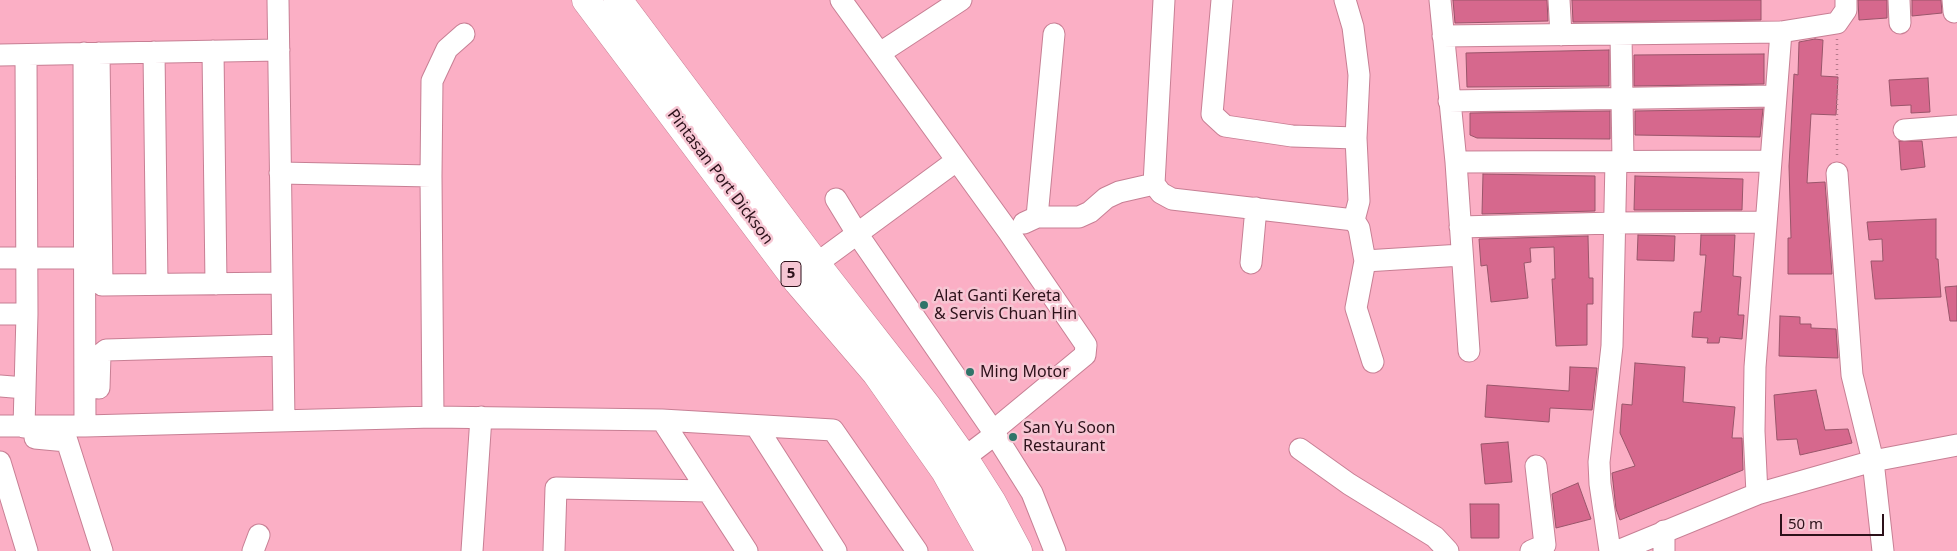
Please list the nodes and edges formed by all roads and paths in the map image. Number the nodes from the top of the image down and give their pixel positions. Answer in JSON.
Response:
{"nodes":[{"id":1,"x":278,"y":0,"type":"edge"},
{"id":2,"x":586,"y":0,"type":"edge"},
{"id":3,"x":618,"y":0,"type":"edge"},
{"id":4,"x":842,"y":0,"type":"edge"},
{"id":5,"x":961,"y":0,"type":"edge"},
{"id":6,"x":1164,"y":0,"type":"edge"},
{"id":7,"x":1222,"y":0,"type":"edge"},
{"id":8,"x":1345,"y":0,"type":"edge"},
{"id":9,"x":1440,"y":0,"type":"edge"},
{"id":10,"x":1559,"y":0,"type":"edge"},
{"id":11,"x":1846,"y":0,"type":"edge"},
{"id":12,"x":1899,"y":0,"type":"edge"},
{"id":13,"x":1837,"y":23,"type":"junction"},
{"id":14,"x":1900,"y":23,"type":"dead end"},
{"id":15,"x":1780,"y":32,"type":"junction"},
{"id":16,"x":464,"y":34,"type":"dead end"},
{"id":17,"x":1054,"y":34,"type":"dead end"},
{"id":18,"x":1621,"y":34,"type":"junction"},
{"id":19,"x":1561,"y":35,"type":"junction"},
{"id":20,"x":1443,"y":36,"type":"junction"},
{"id":21,"x":279,"y":50,"type":"junction"},
{"id":22,"x":213,"y":51,"type":"junction"},
{"id":23,"x":154,"y":52,"type":"junction"},
{"id":24,"x":91,"y":53,"type":"junction"},
{"id":25,"x":880,"y":53,"type":"junction"},
{"id":26,"x":0,"y":55,"type":"edge"},
{"id":27,"x":26,"y":55,"type":"junction"},
{"id":28,"x":1776,"y":96,"type":"junction"},
{"id":29,"x":1622,"y":98,"type":"junction"},
{"id":30,"x":1448,"y":101,"type":"junction"},
{"id":31,"x":1957,"y":126,"type":"edge"},
{"id":32,"x":1904,"y":130,"type":"dead end"},
{"id":33,"x":1356,"y":138,"type":"junction"},
{"id":34,"x":956,"y":161,"type":"junction"},
{"id":35,"x":1620,"y":161,"type":"junction"},
{"id":36,"x":1771,"y":161,"type":"junction"},
{"id":37,"x":1456,"y":162,"type":"junction"},
{"id":38,"x":280,"y":173,"type":"junction"},
{"id":39,"x":1837,"y":173,"type":"joint"},
{"id":40,"x":431,"y":176,"type":"junction"},
{"id":41,"x":1154,"y":184,"type":"junction"},
{"id":42,"x":836,"y":199,"type":"dead end"},
{"id":43,"x":1256,"y":208,"type":"junction"},
{"id":44,"x":745,"y":210,"type":"junction"},
{"id":45,"x":1036,"y":217,"type":"junction"},
{"id":46,"x":1354,"y":220,"type":"junction"},
{"id":47,"x":1766,"y":222,"type":"junction"},
{"id":48,"x":1614,"y":223,"type":"junction"},
{"id":49,"x":1460,"y":227,"type":"junction"},
{"id":50,"x":1008,"y":231,"type":"junction"},
{"id":51,"x":858,"y":235,"type":"junction"},
{"id":52,"x":1462,"y":255,"type":"junction"},
{"id":53,"x":0,"y":258,"type":"edge"},
{"id":54,"x":26,"y":258,"type":"junction"},
{"id":55,"x":84,"y":258,"type":"junction"},
{"id":56,"x":1364,"y":261,"type":"junction"},
{"id":57,"x":1251,"y":263,"type":"dead end"},
{"id":58,"x":816,"y":264,"type":"junction"},
{"id":59,"x":281,"y":283,"type":"junction"},
{"id":60,"x":157,"y":284,"type":"junction"},
{"id":61,"x":216,"y":284,"type":"junction"},
{"id":62,"x":0,"y":314,"type":"edge"},
{"id":63,"x":27,"y":314,"type":"junction"},
{"id":64,"x":282,"y":345,"type":"junction"},
{"id":65,"x":1469,"y":351,"type":"dead end"},
{"id":66,"x":1374,"y":362,"type":"dead end"},
{"id":67,"x":876,"y":373,"type":"junction"},
{"id":68,"x":0,"y":386,"type":"edge"},
{"id":69,"x":25,"y":388,"type":"junction"},
{"id":70,"x":433,"y":416,"type":"junction"},
{"id":71,"x":481,"y":417,"type":"junction"},
{"id":72,"x":284,"y":420,"type":"junction"},
{"id":73,"x":662,"y":420,"type":"junction"},
{"id":74,"x":0,"y":426,"type":"edge"},
{"id":75,"x":92,"y":426,"type":"junction"},
{"id":76,"x":756,"y":426,"type":"junction"},
{"id":77,"x":24,"y":427,"type":"junction"},
{"id":78,"x":993,"y":431,"type":"junction"},
{"id":79,"x":0,"y":436,"type":"edge"},
{"id":80,"x":1957,"y":445,"type":"edge"},
{"id":81,"x":1300,"y":449,"type":"dead end"},
{"id":82,"x":964,"y":458,"type":"junction"},
{"id":83,"x":1873,"y":461,"type":"junction"},
{"id":84,"x":0,"y":462,"type":"edge"},
{"id":85,"x":1536,"y":466,"type":"dead end"},
{"id":86,"x":708,"y":491,"type":"junction"},
{"id":87,"x":1757,"y":494,"type":"junction"},
{"id":88,"x":1664,"y":541,"type":"edge"},
{"id":89,"x":27,"y":551,"type":"edge"},
{"id":90,"x":102,"y":551,"type":"edge"},
{"id":91,"x":472,"y":551,"type":"edge"},
{"id":92,"x":554,"y":551,"type":"edge"},
{"id":93,"x":747,"y":551,"type":"edge"},
{"id":94,"x":836,"y":551,"type":"edge"},
{"id":95,"x":917,"y":551,"type":"edge"},
{"id":96,"x":990,"y":551,"type":"edge"},
{"id":97,"x":1018,"y":551,"type":"edge"},
{"id":98,"x":1055,"y":551,"type":"edge"},
{"id":99,"x":1448,"y":551,"type":"edge"},
{"id":100,"x":1531,"y":551,"type":"edge"},
{"id":101,"x":1610,"y":551,"type":"edge"},
{"id":102,"x":1618,"y":551,"type":"edge"},
{"id":103,"x":1883,"y":551,"type":"edge"}],
"edges":[{"from":1,"to":21,"type":"street"},
{"from":2,"to":44,"type":"highway","name":"Pintasan Port Dickson","number":"5"},
{"from":3,"to":58,"type":"highway","name":"Pintasan Port Dickson","number":"5"},
{"from":4,"to":25,"type":"street"},
{"from":5,"to":25,"type":"street"},
{"from":6,"to":41,"type":"street"},
{"from":7,"to":33,"type":"street"},
{"from":8,"to":33,"type":"street"},
{"from":9,"to":20,"type":"street"},
{"from":10,"to":19,"type":"street"},
{"from":11,"to":13,"type":"street"},
{"from":12,"to":14,"type":"street"},
{"from":13,"to":15,"type":"street"},
{"from":13,"to":39,"type":"path"},
{"from":15,"to":18,"type":"street"},
{"from":15,"to":28,"type":"street"},
{"from":16,"to":40,"type":"street"},
{"from":17,"to":45,"type":"street"},
{"from":18,"to":19,"type":"street"},
{"from":18,"to":29,"type":"street"},
{"from":19,"to":20,"type":"street"},
{"from":20,"to":30,"type":"street"},
{"from":21,"to":22,"type":"street"},
{"from":21,"to":38,"type":"street"},
{"from":22,"to":23,"type":"street"},
{"from":22,"to":61,"type":"street"},
{"from":23,"to":24,"type":"street"},
{"from":23,"to":60,"type":"street"},
{"from":24,"to":27,"type":"street"},
{"from":24,"to":55,"type":"street"},
{"from":24,"to":60,"type":"street"},
{"from":25,"to":34,"type":"street"},
{"from":26,"to":27,"type":"street"},
{"from":27,"to":54,"type":"street"},
{"from":28,"to":29,"type":"street"},
{"from":28,"to":36,"type":"street"},
{"from":29,"to":30,"type":"street"},
{"from":29,"to":35,"type":"street"},
{"from":30,"to":37,"type":"street"},
{"from":31,"to":32,"type":"street"},
{"from":33,"to":46,"type":"street"},
{"from":34,"to":50,"type":"street"},
{"from":34,"to":51,"type":"street"},
{"from":35,"to":36,"type":"street"},
{"from":35,"to":37,"type":"street"},
{"from":35,"to":48,"type":"street"},
{"from":36,"to":47,"type":"street"},
{"from":37,"to":49,"type":"street"},
{"from":38,"to":40,"type":"street"},
{"from":38,"to":59,"type":"street"},
{"from":39,"to":83,"type":"street"},
{"from":40,"to":70,"type":"street"},
{"from":41,"to":43,"type":"street"},
{"from":41,"to":45,"type":"street"},
{"from":42,"to":51,"type":"street"},
{"from":43,"to":46,"type":"street"},
{"from":43,"to":57,"type":"street"},
{"from":44,"to":58,"type":"highway"},
{"from":44,"to":67,"type":"highway","name":"Pintasan Port Dickson","number":"5"},
{"from":45,"to":50,"type":"street"},
{"from":46,"to":56,"type":"street"},
{"from":47,"to":48,"type":"street"},
{"from":47,"to":87,"type":"street"},
{"from":48,"to":49,"type":"street"},
{"from":48,"to":101,"type":"street"},
{"from":49,"to":52,"type":"street"},
{"from":50,"to":78,"type":"street"},
{"from":51,"to":58,"type":"street"},
{"from":51,"to":78,"type":"street"},
{"from":52,"to":56,"type":"street"},
{"from":52,"to":65,"type":"street"},
{"from":53,"to":54,"type":"street"},
{"from":54,"to":55,"type":"street"},
{"from":54,"to":63,"type":"street"},
{"from":55,"to":75,"type":"street"},
{"from":56,"to":66,"type":"street"},
{"from":58,"to":67,"type":"highway"},
{"from":58,"to":82,"type":"highway","name":"Pintasan Port Dickson","number":"5"},
{"from":59,"to":61,"type":"street"},
{"from":59,"to":64,"type":"street"},
{"from":60,"to":61,"type":"street"},
{"from":62,"to":63,"type":"street"},
{"from":63,"to":69,"type":"street"},
{"from":64,"to":72,"type":"street"},
{"from":64,"to":75,"type":"street"},
{"from":67,"to":96,"type":"highway","name":"Pintasan Port Dickson","number":"5"},
{"from":68,"to":69,"type":"street"},
{"from":69,"to":77,"type":"street"},
{"from":70,"to":71,"type":"street"},
{"from":70,"to":72,"type":"street"},
{"from":71,"to":73,"type":"street"},
{"from":71,"to":91,"type":"street"},
{"from":72,"to":75,"type":"street"},
{"from":73,"to":76,"type":"street"},
{"from":73,"to":86,"type":"street"},
{"from":74,"to":77,"type":"street"},
{"from":75,"to":77,"type":"street"},
{"from":76,"to":94,"type":"street"},
{"from":76,"to":95,"type":"street"},
{"from":78,"to":82,"type":"street"},
{"from":78,"to":98,"type":"street"},
{"from":79,"to":90,"type":"street"},
{"from":80,"to":83,"type":"street"},
{"from":81,"to":99,"type":"street"},
{"from":82,"to":97,"type":"highway","name":"Pintasan Port Dickson","number":"5"},
{"from":83,"to":87,"type":"street"},
{"from":83,"to":103,"type":"street"},
{"from":84,"to":89,"type":"street"},
{"from":85,"to":100,"type":"street"},
{"from":86,"to":92,"type":"street"},
{"from":86,"to":93,"type":"street"},
{"from":87,"to":88,"type":"street"},
{"from":88,"to":102,"type":"street"}]}
